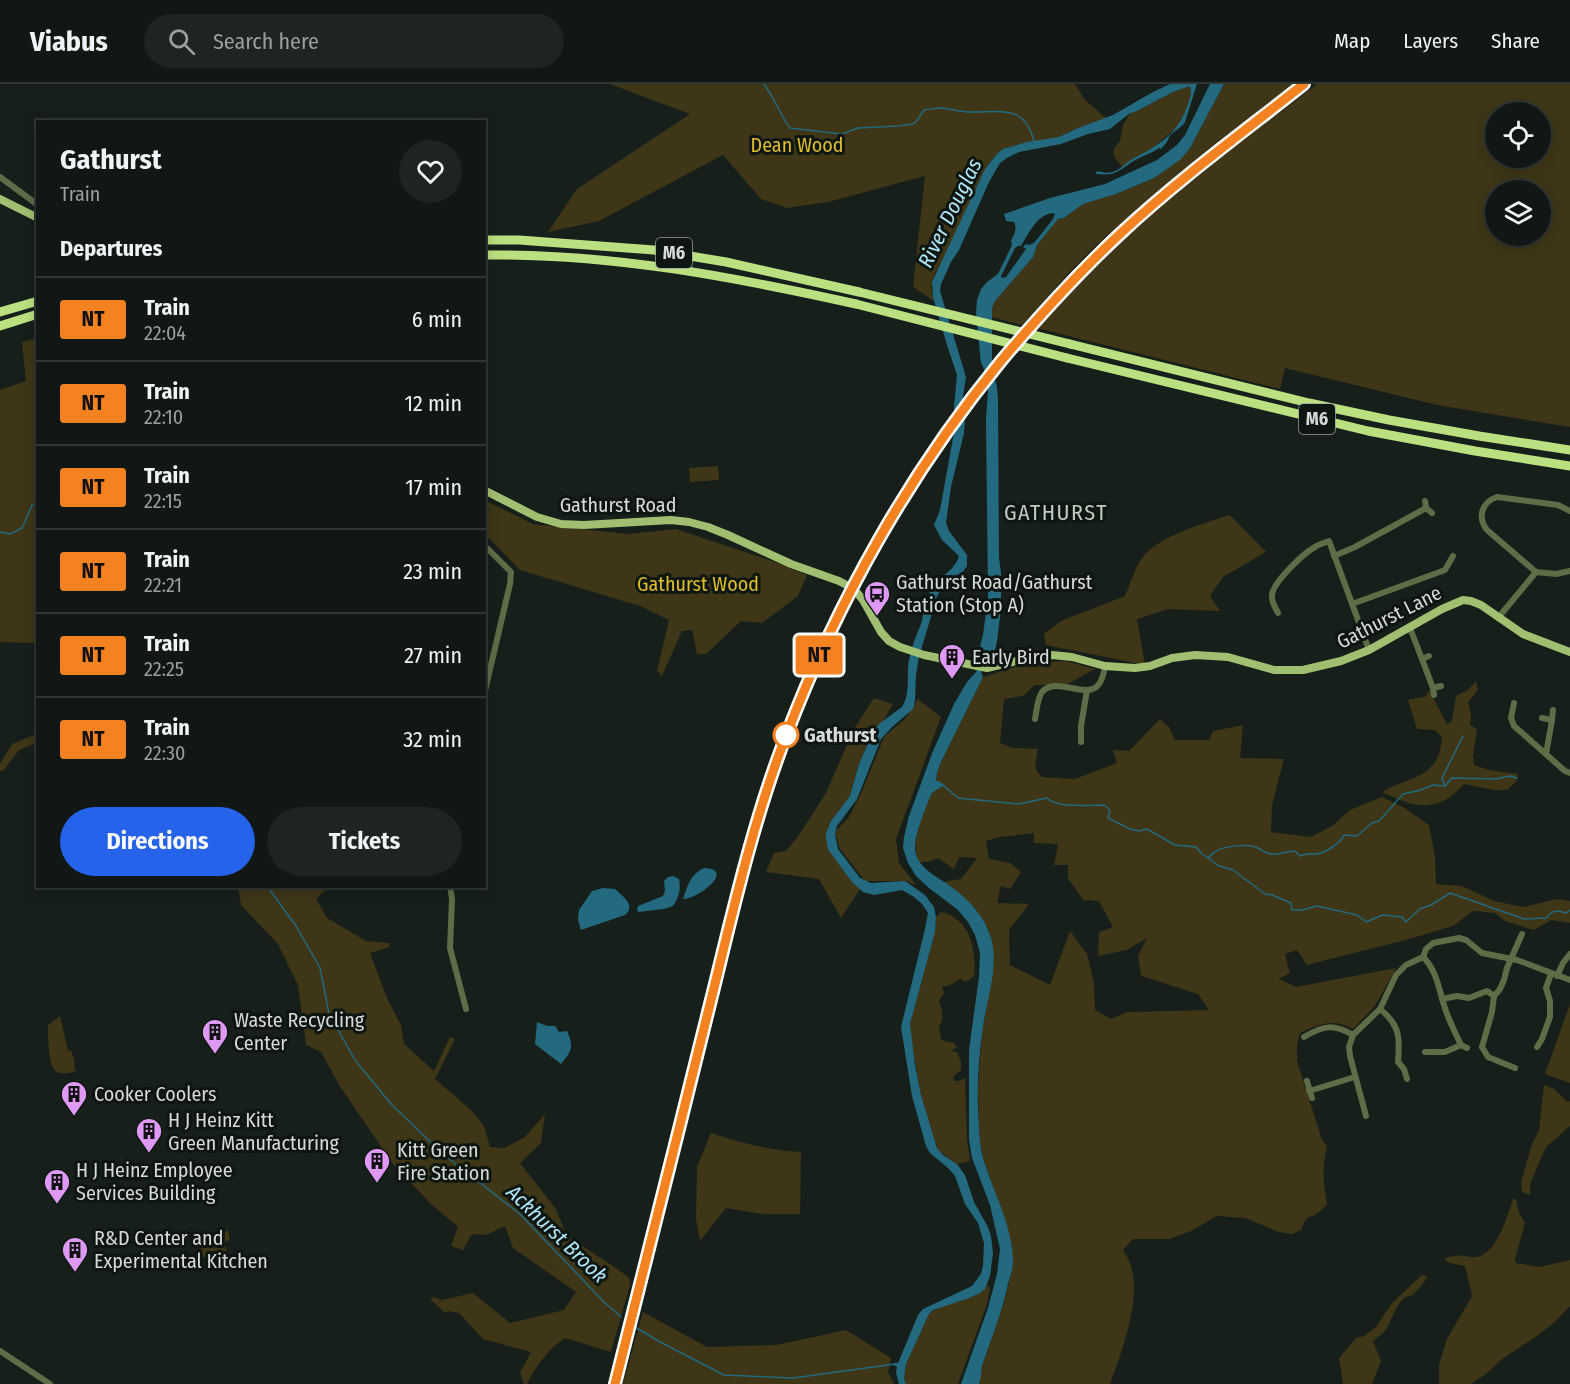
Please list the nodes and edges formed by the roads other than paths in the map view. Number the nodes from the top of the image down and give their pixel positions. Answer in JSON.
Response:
{"nodes":[{"id":1,"x":0,"y":177,"type":"edge"},
{"id":2,"x":0,"y":199,"type":"edge"},
{"id":3,"x":36,"y":204,"type":"edge"},
{"id":4,"x":36,"y":217,"type":"edge"},
{"id":5,"x":486,"y":240,"type":"edge"},
{"id":6,"x":486,"y":255,"type":"edge"},
{"id":7,"x":36,"y":301,"type":"edge"},
{"id":8,"x":0,"y":312,"type":"edge"},
{"id":9,"x":36,"y":315,"type":"edge"},
{"id":10,"x":0,"y":326,"type":"edge"},
{"id":11,"x":1570,"y":450,"type":"edge"},
{"id":12,"x":1570,"y":466,"type":"edge"},
{"id":13,"x":486,"y":491,"type":"edge"},
{"id":14,"x":1425,"y":501,"type":"dead end"},
{"id":15,"x":1570,"y":511,"type":"edge"},
{"id":16,"x":486,"y":547,"type":"edge"},
{"id":17,"x":1334,"y":556,"type":"junction"},
{"id":18,"x":1453,"y":556,"type":"dead end"},
{"id":19,"x":1570,"y":571,"type":"edge"},
{"id":20,"x":1536,"y":572,"type":"junction"},
{"id":21,"x":855,"y":589,"type":"joint"},
{"id":22,"x":1352,"y":604,"type":"junction"},
{"id":23,"x":1278,"y":613,"type":"dead end"},
{"id":24,"x":1498,"y":618,"type":"junction"},
{"id":25,"x":1410,"y":628,"type":"junction"},
{"id":26,"x":1370,"y":650,"type":"junction"},
{"id":27,"x":1570,"y":652,"type":"edge"},
{"id":28,"x":1105,"y":666,"type":"junction"},
{"id":29,"x":486,"y":686,"type":"edge"},
{"id":30,"x":1441,"y":686,"type":"dead end"},
{"id":31,"x":1087,"y":690,"type":"junction"},
{"id":32,"x":1514,"y":702,"type":"dead end"},
{"id":33,"x":1553,"y":711,"type":"dead end"},
{"id":34,"x":1542,"y":718,"type":"dead end"},
{"id":35,"x":1035,"y":719,"type":"dead end"},
{"id":36,"x":1552,"y":720,"type":"junction"},
{"id":37,"x":1081,"y":742,"type":"dead end"},
{"id":38,"x":1546,"y":754,"type":"junction"},
{"id":39,"x":1570,"y":773,"type":"edge"},
{"id":40,"x":450,"y":888,"type":"edge"},
{"id":41,"x":1522,"y":934,"type":"dead end"},
{"id":42,"x":1570,"y":954,"type":"edge"},
{"id":43,"x":1423,"y":957,"type":"junction"},
{"id":44,"x":1512,"y":959,"type":"junction"},
{"id":45,"x":1554,"y":975,"type":"junction"},
{"id":46,"x":1570,"y":980,"type":"edge"},
{"id":47,"x":1494,"y":996,"type":"junction"},
{"id":48,"x":1442,"y":999,"type":"junction"},
{"id":49,"x":466,"y":1009,"type":"dead end"},
{"id":50,"x":1380,"y":1010,"type":"junction"},
{"id":51,"x":1353,"y":1035,"type":"junction"},
{"id":52,"x":1304,"y":1037,"type":"dead end"},
{"id":53,"x":1537,"y":1047,"type":"dead end"},
{"id":54,"x":1425,"y":1052,"type":"dead end"},
{"id":55,"x":1515,"y":1068,"type":"dead end"},
{"id":56,"x":1355,"y":1077,"type":"junction"},
{"id":57,"x":1407,"y":1079,"type":"dead end"},
{"id":58,"x":1307,"y":1081,"type":"dead end"},
{"id":59,"x":1310,"y":1091,"type":"junction"},
{"id":60,"x":1312,"y":1098,"type":"dead end"},
{"id":61,"x":1366,"y":1116,"type":"dead end"},
{"id":62,"x":0,"y":1351,"type":"edge"},
{"id":63,"x":50,"y":1384,"type":"edge"}],
"edges":[{"from":1,"to":3,"type":"street"},
{"from":2,"to":4,"type":"main road"},
{"from":5,"to":11,"type":"highway","number":"M6","bridge":true},
{"from":6,"to":12,"type":"highway","number":"M6","bridge":true},
{"from":7,"to":8,"type":"highway"},
{"from":9,"to":10,"type":"highway"},
{"from":13,"to":21,"type":"main road","name":"Gathurst Road"},
{"from":14,"to":17,"type":"street"},
{"from":15,"to":20,"type":"street"},
{"from":16,"to":29,"type":"street"},
{"from":17,"to":22,"type":"street"},
{"from":17,"to":23,"type":"street"},
{"from":18,"to":22,"type":"street"},
{"from":19,"to":20,"type":"street"},
{"from":20,"to":24,"type":"street"},
{"from":21,"to":28,"type":"main road","name":"Gathurst Lane"},
{"from":22,"to":26,"type":"street"},
{"from":24,"to":25,"type":"main road","name":"Gathurst Lane"},
{"from":24,"to":27,"type":"main road","name":"Gathurst Lane"},
{"from":25,"to":26,"type":"main road","name":"Gathurst Lane"},
{"from":25,"to":30,"type":"street"},
{"from":26,"to":28,"type":"main road","name":"Gathurst Lane"},
{"from":28,"to":31,"type":"street"},
{"from":31,"to":35,"type":"street"},
{"from":31,"to":37,"type":"street"},
{"from":32,"to":38,"type":"street"},
{"from":33,"to":36,"type":"street"},
{"from":34,"to":36,"type":"street"},
{"from":36,"to":38,"type":"street"},
{"from":38,"to":39,"type":"street"},
{"from":40,"to":49,"type":"street"},
{"from":41,"to":44,"type":"street"},
{"from":42,"to":45,"type":"street"},
{"from":43,"to":44,"type":"street"},
{"from":43,"to":48,"type":"street"},
{"from":43,"to":50,"type":"street"},
{"from":44,"to":45,"type":"street"},
{"from":44,"to":47,"type":"street"},
{"from":45,"to":46,"type":"street"},
{"from":45,"to":53,"type":"street"},
{"from":47,"to":48,"type":"street"},
{"from":47,"to":55,"type":"street"},
{"from":48,"to":54,"type":"street"},
{"from":50,"to":51,"type":"street"},
{"from":50,"to":57,"type":"street"},
{"from":51,"to":52,"type":"street"},
{"from":51,"to":56,"type":"street"},
{"from":56,"to":59,"type":"street"},
{"from":56,"to":61,"type":"street"},
{"from":58,"to":59,"type":"street"},
{"from":59,"to":60,"type":"street"},
{"from":62,"to":63,"type":"street"}]}
